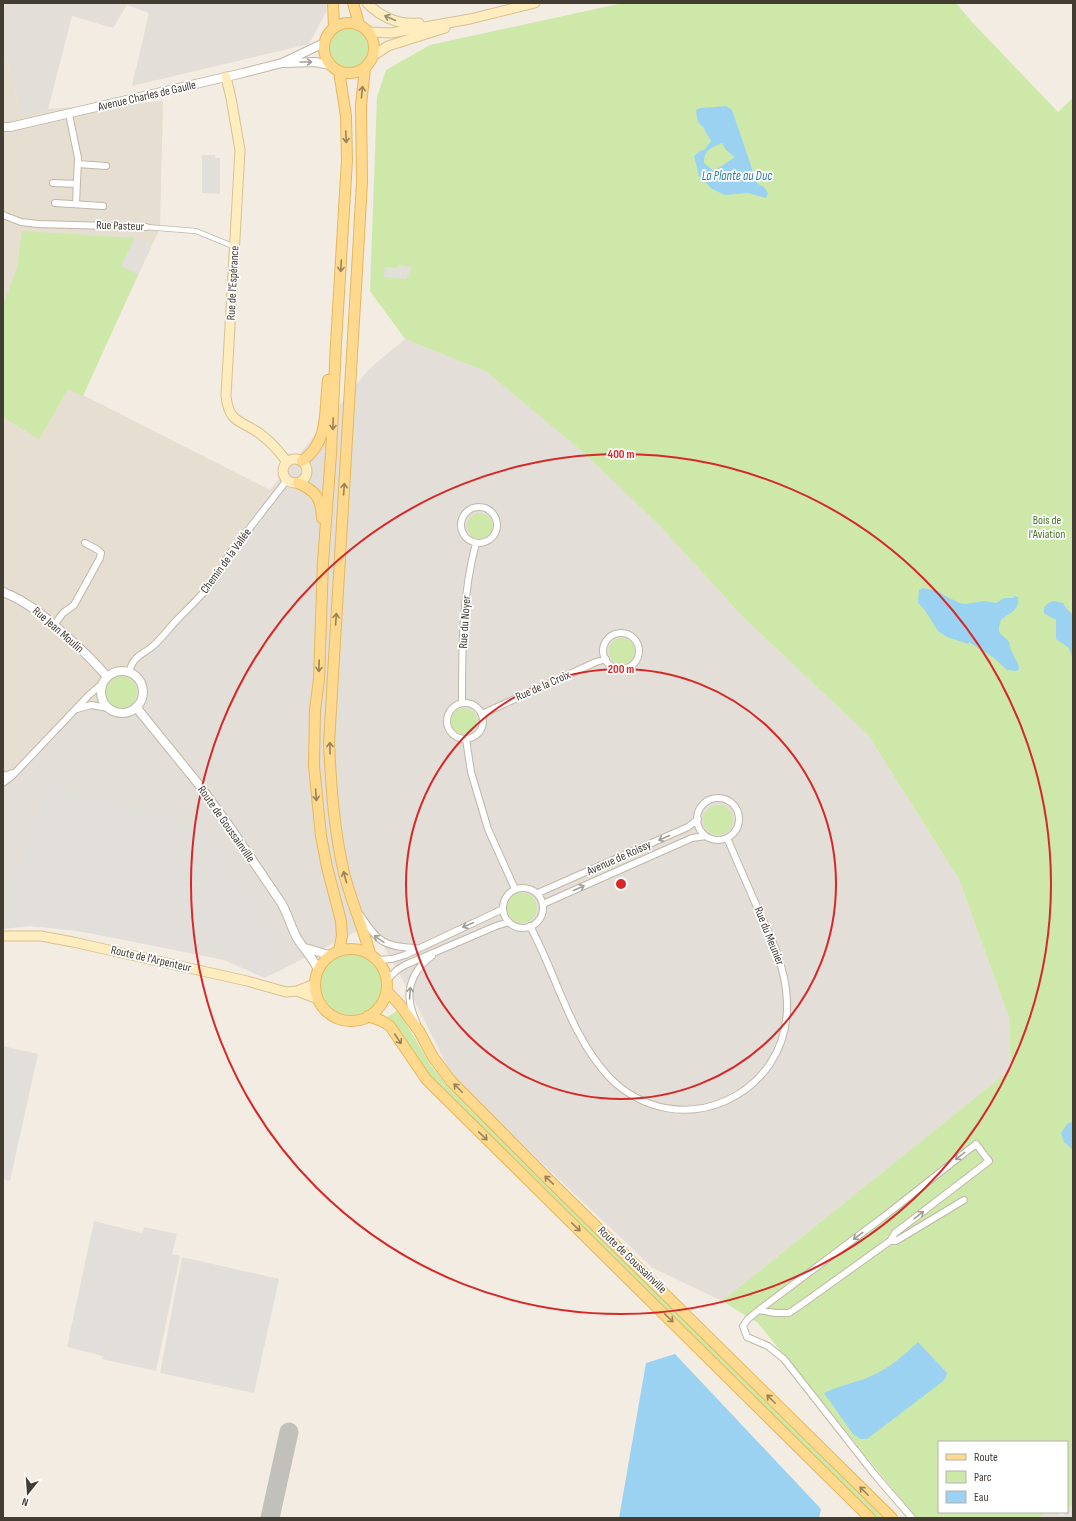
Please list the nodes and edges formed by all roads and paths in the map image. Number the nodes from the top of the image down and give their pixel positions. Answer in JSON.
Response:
{"nodes":[{"id":1,"x":333,"y":3,"type":"edge"},
{"id":2,"x":353,"y":3,"type":"edge"},
{"id":3,"x":367,"y":3,"type":"edge"},
{"id":4,"x":535,"y":3,"type":"edge"},
{"id":5,"x":470,"y":19,"type":"junction"},
{"id":6,"x":359,"y":24,"type":"junction"},
{"id":7,"x":334,"y":28,"type":"junction"},
{"id":8,"x":369,"y":32,"type":"junction"},
{"id":9,"x":324,"y":43,"type":"junction"},
{"id":10,"x":374,"y":55,"type":"junction"},
{"id":11,"x":282,"y":63,"type":"junction"},
{"id":12,"x":330,"y":64,"type":"junction"},
{"id":13,"x":365,"y":68,"type":"junction"},
{"id":14,"x":339,"y":71,"type":"junction"},
{"id":15,"x":226,"y":77,"type":"junction"},
{"id":16,"x":69,"y":114,"type":"junction"},
{"id":17,"x":7,"y":127,"type":"edge"},
{"id":18,"x":3,"y":132,"type":"edge"},
{"id":19,"x":78,"y":164,"type":"junction"},
{"id":20,"x":106,"y":166,"type":"dead end"},
{"id":21,"x":53,"y":183,"type":"dead end"},
{"id":22,"x":77,"y":184,"type":"junction"},
{"id":23,"x":55,"y":203,"type":"dead end"},
{"id":24,"x":76,"y":204,"type":"junction"},
{"id":25,"x":103,"y":206,"type":"dead end"},
{"id":26,"x":3,"y":215,"type":"edge"},
{"id":27,"x":146,"y":227,"type":"joint"},
{"id":28,"x":235,"y":247,"type":"junction"},
{"id":29,"x":336,"y":343,"type":"junction"},
{"id":30,"x":302,"y":461,"type":"junction"},
{"id":31,"x":287,"y":462,"type":"junction"},
{"id":32,"x":287,"y":480,"type":"junction"},
{"id":33,"x":298,"y":483,"type":"junction"},
{"id":34,"x":85,"y":543,"type":"dead end"},
{"id":35,"x":476,"y":543,"type":"junction"},
{"id":36,"x":323,"y":562,"type":"junction"},
{"id":37,"x":3,"y":592,"type":"edge"},
{"id":38,"x":54,"y":625,"type":"junction"},
{"id":39,"x":606,"y":659,"type":"junction"},
{"id":40,"x":129,"y":672,"type":"junction"},
{"id":41,"x":105,"y":680,"type":"junction"},
{"id":42,"x":462,"y":702,"type":"junction"},
{"id":43,"x":108,"y":708,"type":"junction"},
{"id":44,"x":136,"y":708,"type":"junction"},
{"id":45,"x":76,"y":710,"type":"junction"},
{"id":46,"x":482,"y":714,"type":"junction"},
{"id":47,"x":466,"y":739,"type":"junction"},
{"id":48,"x":15,"y":772,"type":"junction"},
{"id":49,"x":3,"y":776,"type":"edge"},
{"id":50,"x":3,"y":783,"type":"edge"},
{"id":51,"x":698,"y":819,"type":"junction"},
{"id":52,"x":706,"y":836,"type":"junction"},
{"id":53,"x":727,"y":838,"type":"junction"},
{"id":54,"x":514,"y":889,"type":"junction"},
{"id":55,"x":538,"y":893,"type":"junction"},
{"id":56,"x":352,"y":902,"type":"junction"},
{"id":57,"x":543,"y":904,"type":"junction"},
{"id":58,"x":503,"y":909,"type":"junction"},
{"id":59,"x":509,"y":922,"type":"junction"},
{"id":60,"x":530,"y":926,"type":"junction"},
{"id":61,"x":3,"y":936,"type":"edge"},
{"id":62,"x":305,"y":948,"type":"junction"},
{"id":63,"x":416,"y":948,"type":"junction"},
{"id":64,"x":445,"y":948,"type":"junction"},
{"id":65,"x":334,"y":953,"type":"junction"},
{"id":66,"x":374,"y":957,"type":"junction"},
{"id":67,"x":318,"y":970,"type":"junction"},
{"id":68,"x":387,"y":980,"type":"junction"},
{"id":69,"x":315,"y":984,"type":"junction"},
{"id":70,"x":297,"y":991,"type":"junction"},
{"id":71,"x":387,"y":991,"type":"junction"},
{"id":72,"x":318,"y":999,"type":"junction"},
{"id":73,"x":368,"y":1016,"type":"junction"},
{"id":74,"x":419,"y":1031,"type":"junction"},
{"id":75,"x":964,"y":1200,"type":"dead end"},
{"id":76,"x":890,"y":1241,"type":"junction"},
{"id":77,"x":759,"y":1310,"type":"junction"},
{"id":78,"x":870,"y":1518,"type":"edge"},
{"id":79,"x":892,"y":1518,"type":"edge"},
{"id":80,"x":912,"y":1518,"type":"edge"}],
"edges":[{"from":1,"to":7,"type":"main road"},
{"from":2,"to":6,"type":"main road"},
{"from":5,"to":3,"type":"main road","one_way":true},
{"from":4,"to":5,"type":"main road"},
{"from":5,"to":8,"type":"main road"},
{"from":5,"to":10,"type":"main road"},
{"from":6,"to":7,"type":"main road"},
{"from":6,"to":8,"type":"main road"},
{"from":7,"to":9,"type":"main road"},
{"from":8,"to":10,"type":"main road"},
{"from":9,"to":11,"type":"street","name":"Avenue Charles de Gaulle"},
{"from":9,"to":12,"type":"main road"},
{"from":10,"to":13,"type":"main road"},
{"from":11,"to":12,"type":"street","name":"Avenue Charles de Gaulle","one_way":true},
{"from":11,"to":15,"type":"street","name":"Avenue Charles de Gaulle"},
{"from":12,"to":14,"type":"main road"},
{"from":13,"to":14,"type":"main road"},
{"from":56,"to":13,"type":"main road","one_way":true},
{"from":14,"to":29,"type":"main road","one_way":true},
{"from":15,"to":16,"type":"street","name":"Avenue Charles de Gaulle"},
{"from":15,"to":28,"type":"main road","name":"Rue de l'Espérance"},
{"from":16,"to":17,"type":"street","name":"Avenue Charles de Gaulle"},
{"from":16,"to":19,"type":"street"},
{"from":17,"to":18,"type":"street","name":"Avenue Charles de Gaulle"},
{"from":19,"to":20,"type":"street"},
{"from":19,"to":22,"type":"street"},
{"from":21,"to":22,"type":"street"},
{"from":22,"to":24,"type":"street"},
{"from":23,"to":24,"type":"street"},
{"from":24,"to":25,"type":"street"},
{"from":26,"to":27,"type":"street","name":"Rue Pasteur"},
{"from":27,"to":28,"type":"street","name":"Rue Pasteur"},
{"from":28,"to":31,"type":"main road","name":"Rue de l'Espérance"},
{"from":29,"to":30,"type":"main road"},
{"from":29,"to":36,"type":"main road","one_way":true},
{"from":30,"to":31,"type":"main road"},
{"from":30,"to":33,"type":"main road"},
{"from":31,"to":32,"type":"main road"},
{"from":32,"to":33,"type":"main road"},
{"from":32,"to":40,"type":"street","name":"Chemin de la Vallée"},
{"from":33,"to":36,"type":"main road"},
{"from":34,"to":38,"type":"street"},
{"from":35,"to":35,"type":"street"},
{"from":35,"to":42,"type":"street","name":"Rue du Noyer"},
{"from":36,"to":65,"type":"main road","one_way":true},
{"from":37,"to":38,"type":"street","name":"Rue Jean Moulin"},
{"from":38,"to":41,"type":"street","name":"Rue Jean Moulin"},
{"from":39,"to":39,"type":"street"},
{"from":39,"to":46,"type":"street","name":"Rue de la Croix"},
{"from":40,"to":41,"type":"street"},
{"from":40,"to":44,"type":"street"},
{"from":41,"to":43,"type":"street"},
{"from":41,"to":45,"type":"street"},
{"from":42,"to":46,"type":"street"},
{"from":42,"to":47,"type":"street"},
{"from":43,"to":44,"type":"street"},
{"from":43,"to":45,"type":"street"},
{"from":44,"to":62,"type":"street","name":"Route de Goussainville"},
{"from":45,"to":48,"type":"street"},
{"from":46,"to":47,"type":"street"},
{"from":47,"to":54,"type":"street"},
{"from":48,"to":49,"type":"street"},
{"from":48,"to":50,"type":"street"},
{"from":51,"to":52,"type":"street"},
{"from":51,"to":53,"type":"street"},
{"from":51,"to":55,"type":"street","name":"Avenue de Roissy","one_way":true},
{"from":52,"to":53,"type":"street"},
{"from":57,"to":52,"type":"street","name":"Avenue de Roissy","one_way":true},
{"from":53,"to":60,"type":"street","name":"Rue du Meunier"},
{"from":54,"to":55,"type":"street"},
{"from":54,"to":58,"type":"street"},
{"from":55,"to":57,"type":"street"},
{"from":63,"to":56,"type":"street","one_way":true},
{"from":56,"to":66,"type":"main road"},
{"from":57,"to":60,"type":"street"},
{"from":58,"to":59,"type":"street"},
{"from":58,"to":63,"type":"street","one_way":true},
{"from":59,"to":60,"type":"street"},
{"from":59,"to":64,"type":"street"},
{"from":61,"to":70,"type":"main road","name":"Route de l'Arpenteur"},
{"from":62,"to":65,"type":"street"},
{"from":62,"to":67,"type":"street","name":"Route de Goussainville"},
{"from":63,"to":66,"type":"street"},
{"from":64,"to":68,"type":"street"},
{"from":74,"to":64,"type":"street","one_way":true},
{"from":65,"to":66,"type":"main road"},
{"from":65,"to":67,"type":"main road"},
{"from":66,"to":68,"type":"main road"},
{"from":67,"to":69,"type":"main road"},
{"from":68,"to":71,"type":"main road"},
{"from":69,"to":70,"type":"main road","name":"Route de l'Arpenteur"},
{"from":69,"to":72,"type":"main road"},
{"from":70,"to":72,"type":"main road","name":"Route de l'Arpenteur"},
{"from":71,"to":73,"type":"main road"},
{"from":71,"to":74,"type":"main road","name":"Route de Goussainville"},
{"from":72,"to":73,"type":"main road"},
{"from":73,"to":78,"type":"main road","name":"Route de Goussainville","one_way":true},
{"from":79,"to":74,"type":"main road","name":"Route de Goussainville","one_way":true},
{"from":75,"to":76,"type":"street"},
{"from":76,"to":77,"type":"street"},
{"from":76,"to":77,"type":"street","one_way":true},
{"from":77,"to":80,"type":"street"}]}
